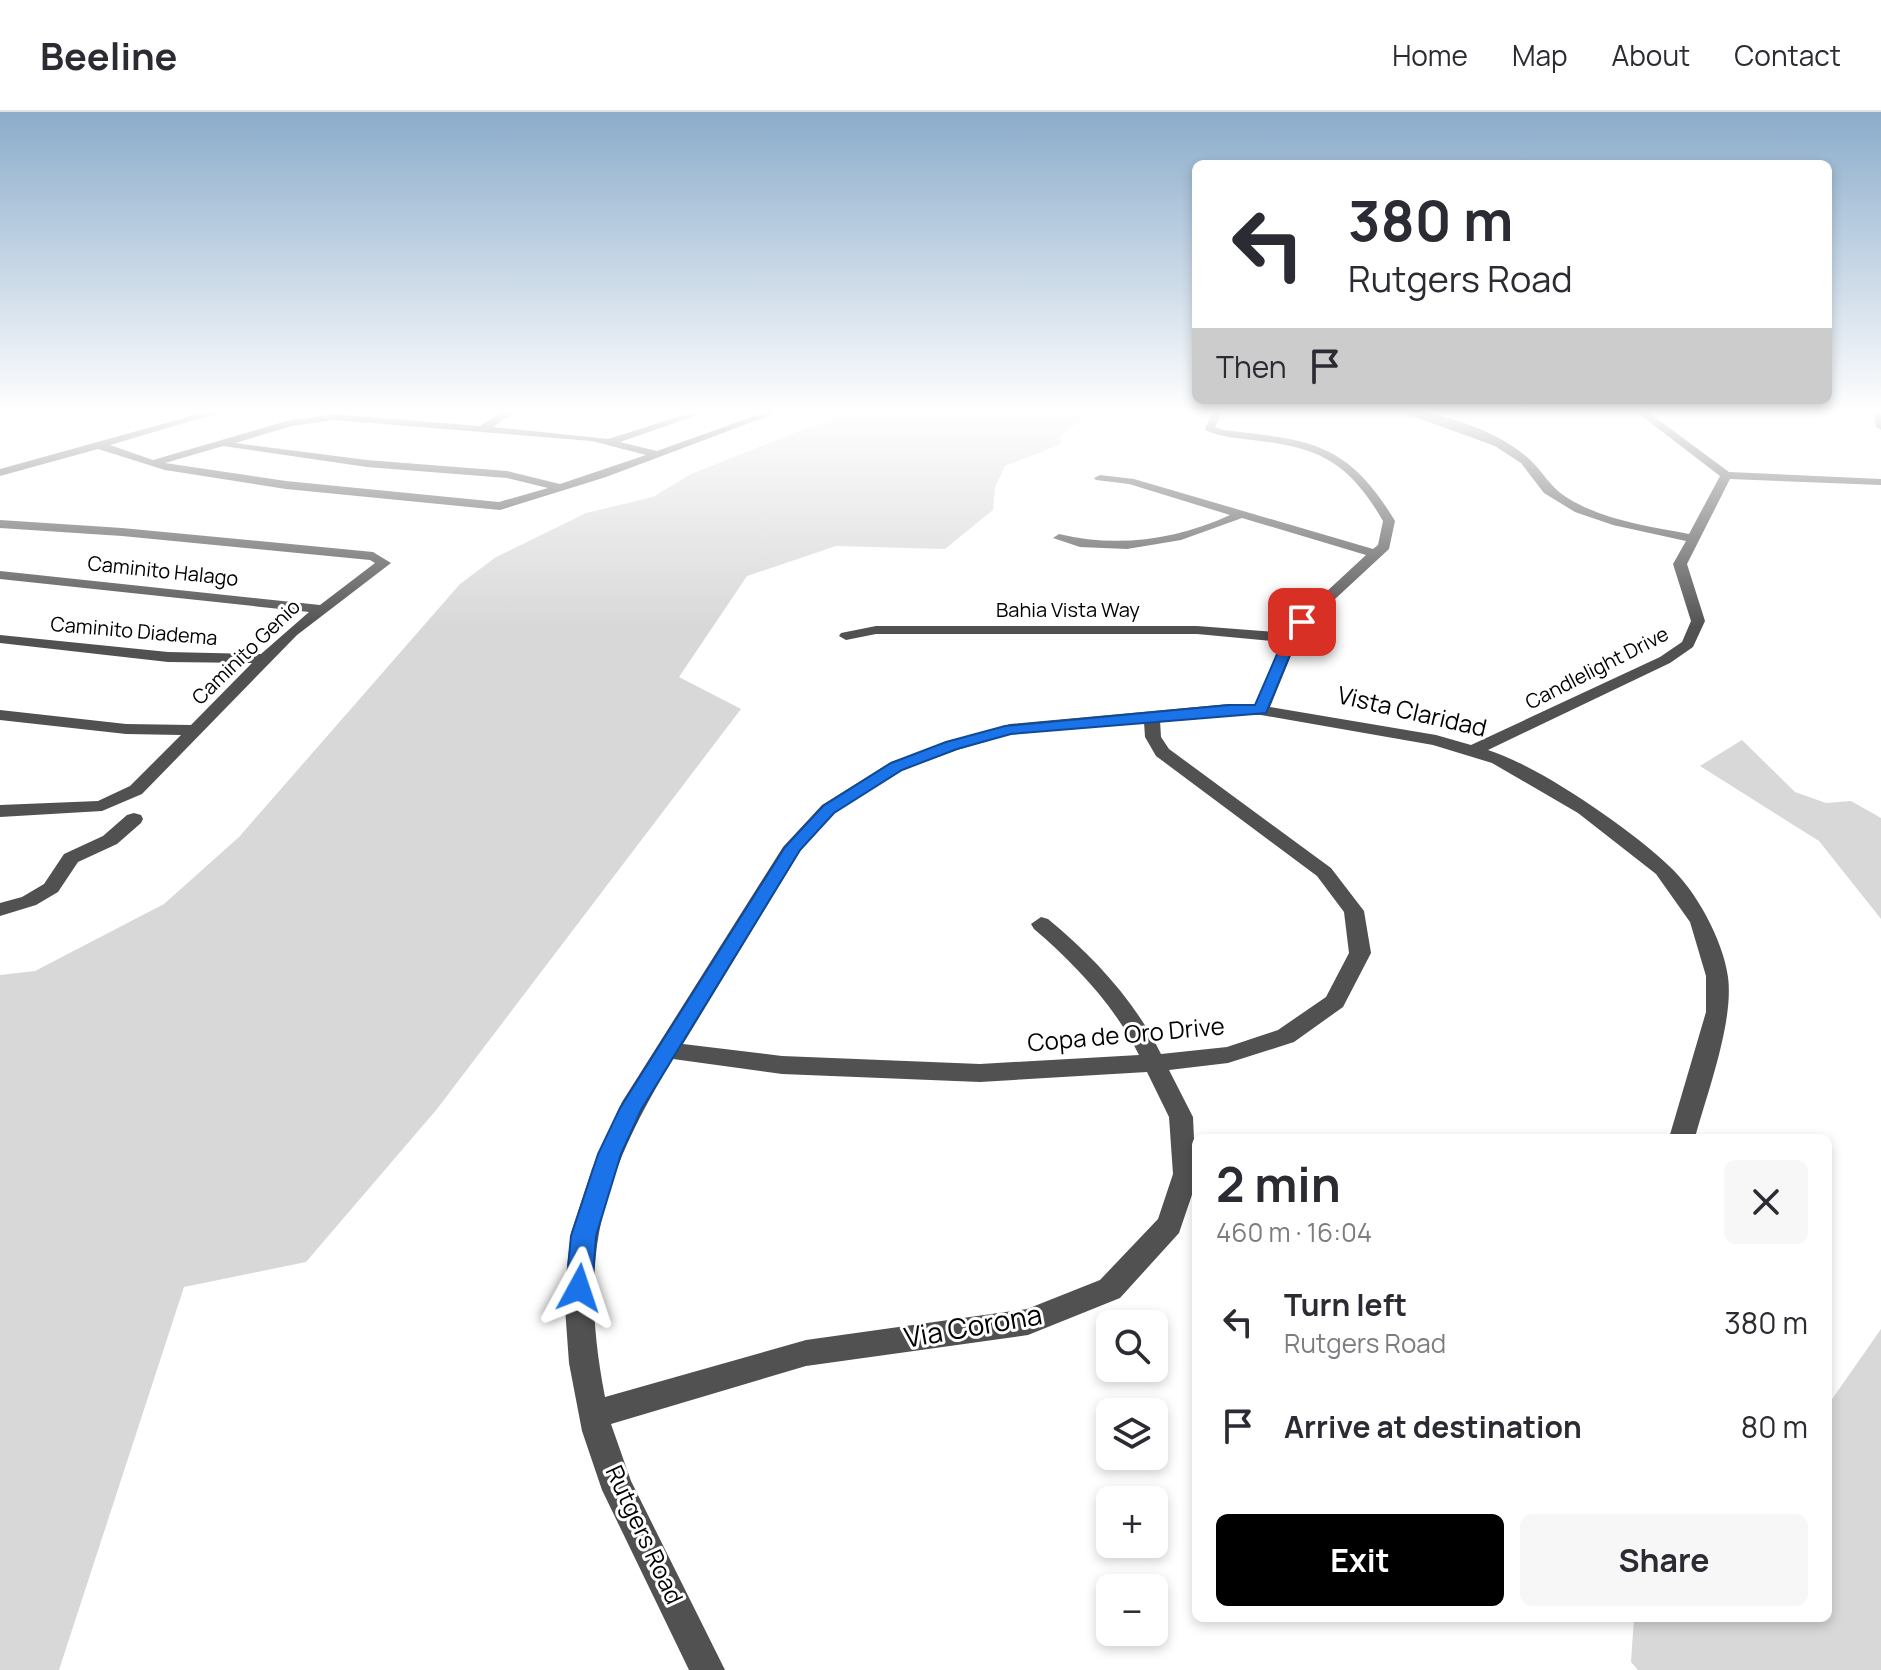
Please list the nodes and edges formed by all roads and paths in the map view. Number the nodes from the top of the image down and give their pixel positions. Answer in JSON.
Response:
{"nodes":[{"id":1,"x":272,"y":483,"type":"edge"},
{"id":2,"x":548,"y":483,"type":"edge"},
{"id":3,"x":576,"y":483,"type":"edge"},
{"id":4,"x":1136,"y":483,"type":"edge"},
{"id":5,"x":1362,"y":483,"type":"edge"},
{"id":6,"x":1542,"y":483,"type":"edge"},
{"id":7,"x":1722,"y":483,"type":"edge"},
{"id":8,"x":561,"y":488,"type":"junction"},
{"id":9,"x":1241,"y":514,"type":"junction"},
{"id":10,"x":0,"y":524,"type":"edge"},
{"id":11,"x":1059,"y":538,"type":"dead end"},
{"id":12,"x":1692,"y":538,"type":"junction"},
{"id":13,"x":1376,"y":554,"type":"junction"},
{"id":14,"x":0,"y":575,"type":"edge"},
{"id":15,"x":321,"y":609,"type":"junction"},
{"id":16,"x":846,"y":636,"type":"dead end"},
{"id":17,"x":1291,"y":638,"type":"junction"},
{"id":18,"x":0,"y":639,"type":"edge"},
{"id":19,"x":265,"y":659,"type":"junction"},
{"id":20,"x":1261,"y":710,"type":"junction"},
{"id":21,"x":0,"y":715,"type":"edge"},
{"id":22,"x":1152,"y":717,"type":"junction"},
{"id":23,"x":195,"y":730,"type":"junction"},
{"id":24,"x":1475,"y":750,"type":"junction"},
{"id":25,"x":0,"y":811,"type":"edge"},
{"id":26,"x":134,"y":819,"type":"dead end"},
{"id":27,"x":0,"y":910,"type":"edge"},
{"id":28,"x":1041,"y":924,"type":"dead end"},
{"id":29,"x":669,"y":1050,"type":"junction"},
{"id":30,"x":1154,"y":1063,"type":"junction"},
{"id":31,"x":1683,"y":1134,"type":"edge"},
{"id":32,"x":594,"y":1415,"type":"junction"},
{"id":33,"x":707,"y":1670,"type":"edge"}],
"edges":[{"from":1,"to":8,"type":"street"},
{"from":2,"to":8,"type":"street"},
{"from":3,"to":8,"type":"street"},
{"from":4,"to":9,"type":"street"},
{"from":5,"to":13,"type":"street"},
{"from":6,"to":12,"type":"street"},
{"from":7,"to":12,"type":"street","name":"Candlelight Drive"},
{"from":9,"to":11,"type":"street"},
{"from":9,"to":13,"type":"street"},
{"from":10,"to":15,"type":"street","name":"Caminito Genio"},
{"from":12,"to":24,"type":"street","name":"Candlelight Drive"},
{"from":13,"to":17,"type":"street"},
{"from":14,"to":15,"type":"street","name":"Caminito Halago"},
{"from":15,"to":19,"type":"street","name":"Caminito Genio"},
{"from":16,"to":17,"type":"street","name":"Bahia Vista Way"},
{"from":17,"to":20,"type":"street"},
{"from":18,"to":19,"type":"street","name":"Caminito Diadema"},
{"from":19,"to":23,"type":"street","name":"Caminito Genio"},
{"from":20,"to":22,"type":"street","name":"Rutgers Road"},
{"from":20,"to":24,"type":"street","name":"Vista Claridad"},
{"from":21,"to":23,"type":"street"},
{"from":22,"to":29,"type":"street","name":"Rutgers Road"},
{"from":22,"to":30,"type":"street","name":"Copa de Oro Drive"},
{"from":23,"to":25,"type":"street","name":"Caminito Genio"},
{"from":24,"to":31,"type":"street","name":"Vista Claridad"},
{"from":26,"to":27,"type":"street"},
{"from":28,"to":30,"type":"street","name":"Via Corona"},
{"from":29,"to":30,"type":"street","name":"Copa de Oro Drive"},
{"from":29,"to":32,"type":"street","name":"Rutgers Road"},
{"from":30,"to":32,"type":"street","name":"Via Corona"},
{"from":32,"to":33,"type":"street","name":"Rutgers Road"}]}
